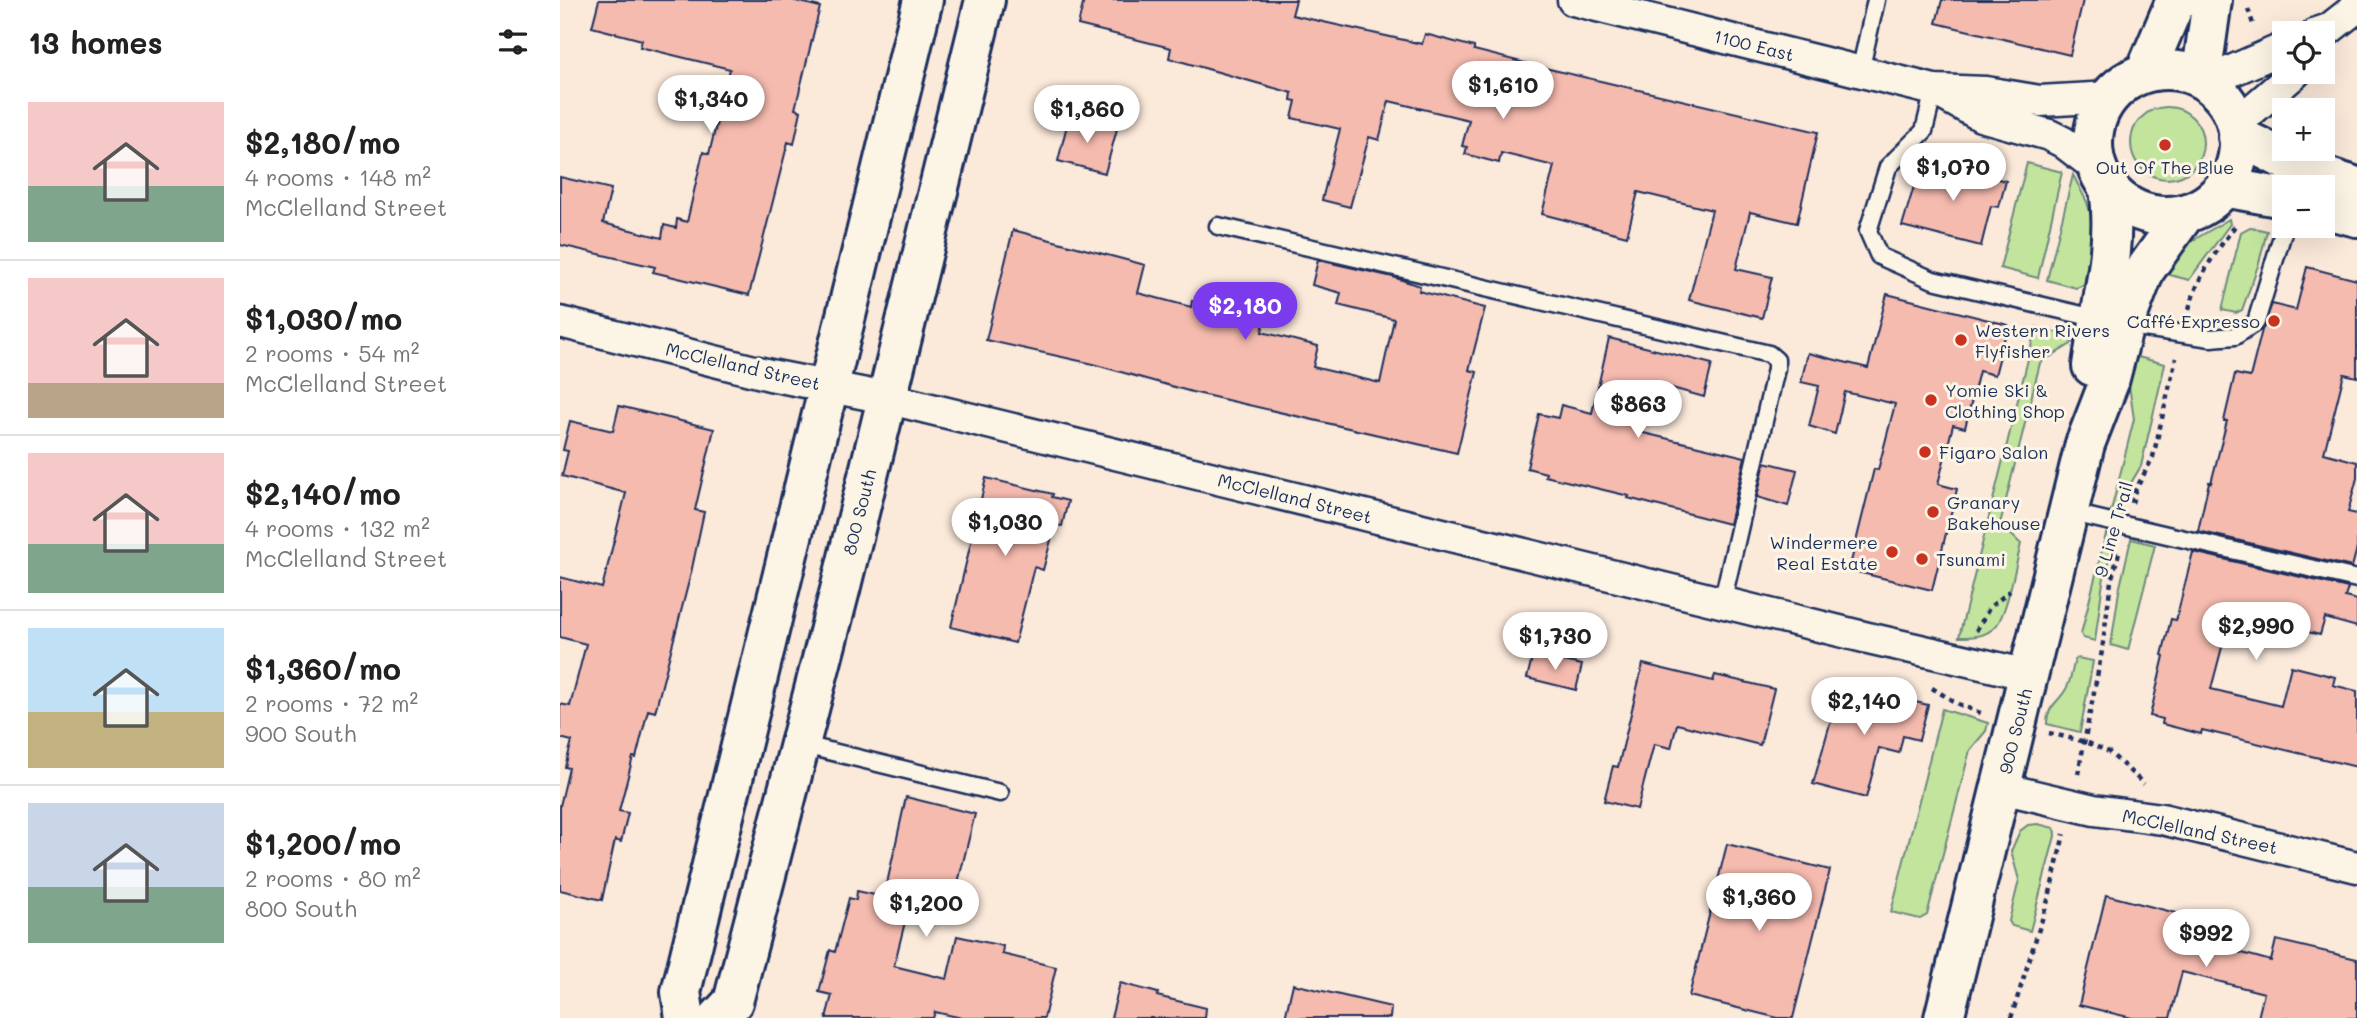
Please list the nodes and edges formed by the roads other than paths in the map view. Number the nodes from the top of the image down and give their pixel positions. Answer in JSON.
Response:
{"nodes":[{"id":1,"x":923,"y":0,"type":"edge"},
{"id":2,"x":985,"y":0,"type":"edge"},
{"id":3,"x":1877,"y":0,"type":"edge"},
{"id":4,"x":2176,"y":0,"type":"edge"},
{"id":5,"x":2212,"y":0,"type":"edge"},
{"id":6,"x":1580,"y":1,"type":"edge"},
{"id":7,"x":2357,"y":7,"type":"edge"},
{"id":8,"x":2335,"y":24,"type":"edge"},
{"id":9,"x":2272,"y":53,"type":"edge"},
{"id":10,"x":1860,"y":72,"type":"junction"},
{"id":11,"x":2145,"y":73,"type":"junction"},
{"id":12,"x":2204,"y":80,"type":"junction"},
{"id":13,"x":2284,"y":84,"type":"edge"},
{"id":14,"x":1934,"y":90,"type":"junction"},
{"id":15,"x":2110,"y":97,"type":"junction"},
{"id":16,"x":2237,"y":131,"type":"junction"},
{"id":17,"x":2103,"y":178,"type":"junction"},
{"id":18,"x":2357,"y":187,"type":"edge"},
{"id":19,"x":2272,"y":199,"type":"edge"},
{"id":20,"x":2232,"y":203,"type":"junction"},
{"id":21,"x":2335,"y":211,"type":"edge"},
{"id":22,"x":2185,"y":214,"type":"junction"},
{"id":23,"x":2357,"y":217,"type":"edge"},
{"id":24,"x":1219,"y":226,"type":"dead end"},
{"id":25,"x":2281,"y":238,"type":"edge"},
{"id":26,"x":560,"y":322,"type":"edge"},
{"id":27,"x":2111,"y":322,"type":"junction"},
{"id":28,"x":827,"y":386,"type":"junction"},
{"id":29,"x":886,"y":398,"type":"junction"},
{"id":30,"x":2068,"y":512,"type":"junction"},
{"id":31,"x":2357,"y":579,"type":"edge"},
{"id":32,"x":1722,"y":603,"type":"junction"},
{"id":33,"x":2029,"y":675,"type":"junction"},
{"id":34,"x":800,"y":744,"type":"junction"},
{"id":35,"x":2001,"y":788,"type":"junction"},
{"id":36,"x":1000,"y":793,"type":"dead end"},
{"id":37,"x":2357,"y":867,"type":"edge"},
{"id":38,"x":685,"y":1018,"type":"edge"},
{"id":39,"x":718,"y":1018,"type":"edge"},
{"id":40,"x":1944,"y":1018,"type":"edge"}],
"edges":[{"from":1,"to":28,"type":"main road"},
{"from":2,"to":29,"type":"main road","name":"800 South"},
{"from":3,"to":10,"type":"lane"},
{"from":4,"to":11,"type":"main road"},
{"from":5,"to":12,"type":"main road"},
{"from":6,"to":10,"type":"street","name":"1100 East"},
{"from":7,"to":8,"type":"street"},
{"from":9,"to":12,"type":"street"},
{"from":10,"to":14,"type":"street","name":"1100 East"},
{"from":11,"to":12,"type":"main road"},
{"from":11,"to":15,"type":"main road"},
{"from":12,"to":16,"type":"main road"},
{"from":13,"to":16,"type":"street"},
{"from":14,"to":15,"type":"street","name":"1100 East"},
{"from":14,"to":17,"type":"street","name":"1100 East"},
{"from":14,"to":27,"type":"lane"},
{"from":15,"to":17,"type":"main road"},
{"from":16,"to":18,"type":"main road"},
{"from":16,"to":20,"type":"main road"},
{"from":17,"to":22,"type":"main road"},
{"from":17,"to":27,"type":"main road","name":"900 South"},
{"from":19,"to":20,"type":"main road"},
{"from":20,"to":22,"type":"main road"},
{"from":21,"to":23,"type":"main road"},
{"from":22,"to":27,"type":"main road","name":"900 South"},
{"from":24,"to":32,"type":"lane"},
{"from":25,"to":27,"type":"lane"},
{"from":26,"to":28,"type":"street","name":"McClelland Street"},
{"from":27,"to":30,"type":"main road","name":"900 South"},
{"from":28,"to":29,"type":"street","name":"McClelland Street"},
{"from":28,"to":38,"type":"main road"},
{"from":29,"to":32,"type":"street","name":"McClelland Street"},
{"from":29,"to":34,"type":"main road","name":"800 South"},
{"from":30,"to":31,"type":"lane"},
{"from":30,"to":33,"type":"main road","name":"900 South"},
{"from":32,"to":33,"type":"street","name":"McClelland Street"},
{"from":33,"to":35,"type":"main road","name":"900 South"},
{"from":34,"to":36,"type":"lane"},
{"from":34,"to":39,"type":"main road","name":"800 South"},
{"from":35,"to":37,"type":"street","name":"McClelland Street"},
{"from":35,"to":40,"type":"main road","name":"900 South"}]}
